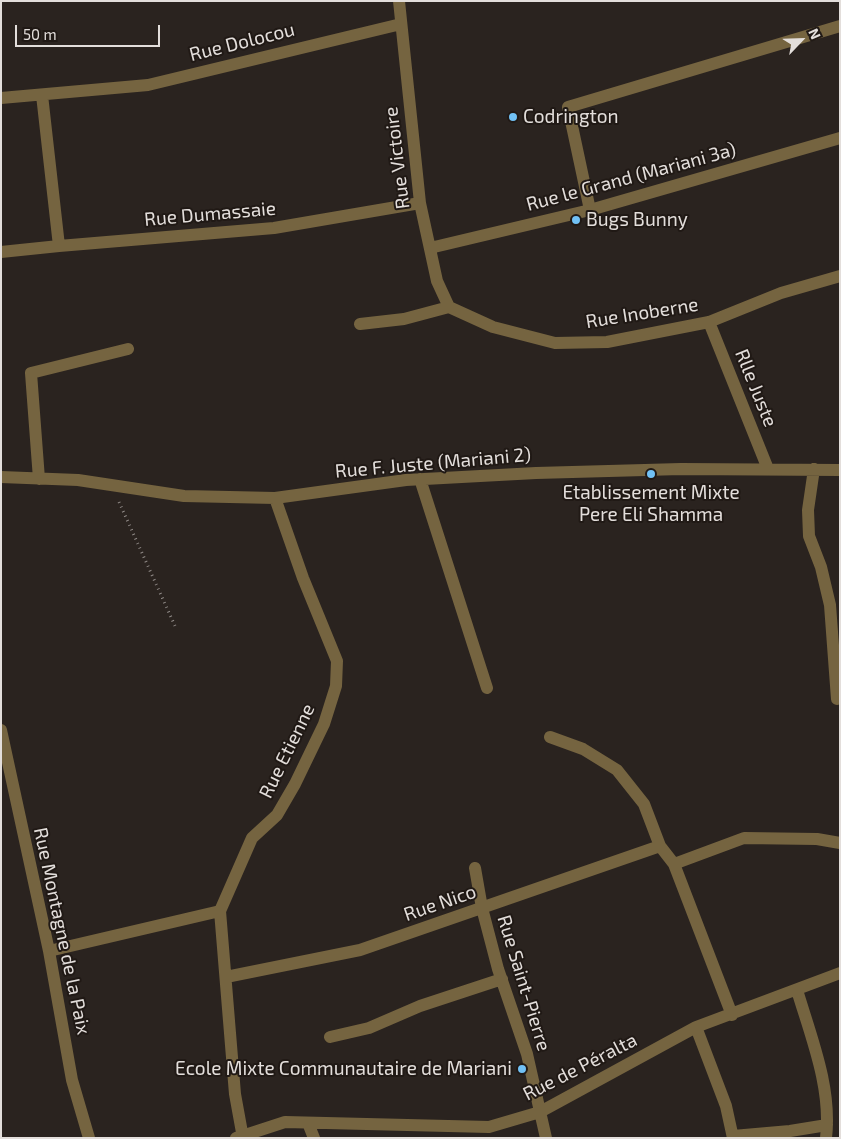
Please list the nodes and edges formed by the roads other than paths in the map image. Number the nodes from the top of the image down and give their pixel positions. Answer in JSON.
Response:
{"nodes":[{"id":1,"x":399,"y":1,"type":"edge"},
{"id":2,"x":401,"y":24,"type":"junction"},
{"id":3,"x":840,"y":26,"type":"edge"},
{"id":4,"x":42,"y":95,"type":"junction"},
{"id":5,"x":1,"y":98,"type":"edge"},
{"id":6,"x":840,"y":138,"type":"edge"},
{"id":7,"x":420,"y":202,"type":"junction"},
{"id":8,"x":590,"y":210,"type":"junction"},
{"id":9,"x":59,"y":246,"type":"junction"},
{"id":10,"x":430,"y":248,"type":"junction"},
{"id":11,"x":1,"y":252,"type":"edge"},
{"id":12,"x":840,"y":276,"type":"edge"},
{"id":13,"x":449,"y":307,"type":"junction"},
{"id":14,"x":709,"y":322,"type":"junction"},
{"id":15,"x":360,"y":324,"type":"dead end"},
{"id":16,"x":128,"y":349,"type":"dead end"},
{"id":17,"x":768,"y":468,"type":"junction"},
{"id":18,"x":814,"y":469,"type":"junction"},
{"id":19,"x":840,"y":470,"type":"edge"},
{"id":20,"x":1,"y":477,"type":"edge"},
{"id":21,"x":39,"y":479,"type":"junction"},
{"id":22,"x":420,"y":479,"type":"junction"},
{"id":23,"x":275,"y":498,"type":"junction"},
{"id":24,"x":487,"y":688,"type":"dead end"},
{"id":25,"x":837,"y":699,"type":"dead end"},
{"id":26,"x":1,"y":730,"type":"edge"},
{"id":27,"x":550,"y":737,"type":"dead end"},
{"id":28,"x":840,"y":843,"type":"edge"},
{"id":29,"x":660,"y":846,"type":"junction"},
{"id":30,"x":674,"y":864,"type":"junction"},
{"id":31,"x":475,"y":868,"type":"dead end"},
{"id":32,"x":482,"y":908,"type":"junction"},
{"id":33,"x":220,"y":911,"type":"junction"},
{"id":34,"x":49,"y":951,"type":"junction"},
{"id":35,"x":840,"y":973,"type":"edge"},
{"id":36,"x":226,"y":977,"type":"junction"},
{"id":37,"x":502,"y":979,"type":"junction"},
{"id":38,"x":797,"y":990,"type":"junction"},
{"id":39,"x":732,"y":1015,"type":"junction"},
{"id":40,"x":696,"y":1027,"type":"junction"},
{"id":41,"x":330,"y":1037,"type":"dead end"},
{"id":42,"x":540,"y":1112,"type":"junction"},
{"id":43,"x":308,"y":1123,"type":"junction"},
{"id":44,"x":827,"y":1131,"type":"edge"},
{"id":45,"x":241,"y":1137,"type":"edge"},
{"id":46,"x":733,"y":1137,"type":"edge"},
{"id":47,"x":89,"y":1138,"type":"edge"},
{"id":48,"x":314,"y":1138,"type":"edge"},
{"id":49,"x":546,"y":1138,"type":"edge"}],
"edges":[{"from":1,"to":2,"type":"street","name":"Rue Victoire"},
{"from":2,"to":4,"type":"street","name":"Rue Dolocou"},
{"from":2,"to":7,"type":"street","name":"Rue Victoire"},
{"from":3,"to":8,"type":"street"},
{"from":4,"to":5,"type":"street","name":"Rue Dolocou"},
{"from":4,"to":9,"type":"street"},
{"from":6,"to":8,"type":"street","name":"Rue le Grand (Mariani 3a)"},
{"from":7,"to":9,"type":"street","name":"Rue Dumassaie"},
{"from":7,"to":10,"type":"street","name":"Rue Victoire"},
{"from":8,"to":10,"type":"street","name":"Rue le Grand (Mariani 3a)"},
{"from":9,"to":11,"type":"street","name":"Rue Dumassaie"},
{"from":10,"to":13,"type":"street","name":"Rue Victoire"},
{"from":12,"to":14,"type":"street","name":"Rue Inoberne"},
{"from":13,"to":14,"type":"street","name":"Rue Inoberne"},
{"from":13,"to":15,"type":"street"},
{"from":14,"to":17,"type":"street","name":"Rlle Juste"},
{"from":16,"to":21,"type":"street"},
{"from":17,"to":18,"type":"street","name":"Rue F. Juste (Mariani 2)"},
{"from":17,"to":22,"type":"street","name":"Rue F. Juste (Mariani 2)"},
{"from":18,"to":19,"type":"street","name":"Rue F. Juste (Mariani 2)"},
{"from":18,"to":25,"type":"street"},
{"from":20,"to":21,"type":"street","name":"Rue F. Juste (Mariani 2)"},
{"from":21,"to":23,"type":"street","name":"Rue F. Juste (Mariani 2)"},
{"from":22,"to":23,"type":"street","name":"Rue F. Juste (Mariani 2)"},
{"from":22,"to":24,"type":"street"},
{"from":23,"to":33,"type":"street","name":"Rue Etienne"},
{"from":26,"to":34,"type":"street","name":"Rue Montagne de la Paix"},
{"from":27,"to":29,"type":"street"},
{"from":28,"to":30,"type":"street"},
{"from":29,"to":30,"type":"street"},
{"from":29,"to":32,"type":"street","name":"Rue Nico"},
{"from":30,"to":39,"type":"street"},
{"from":31,"to":32,"type":"street","name":"Rue Saint-Pierre"},
{"from":32,"to":36,"type":"street","name":"Rue Nico"},
{"from":32,"to":37,"type":"street","name":"Rue Saint-Pierre"},
{"from":33,"to":34,"type":"street"},
{"from":33,"to":36,"type":"street","name":"Rue Etienne"},
{"from":34,"to":47,"type":"street","name":"Rue Montagne de la Paix"},
{"from":35,"to":38,"type":"street","name":"Rue de Péralta"},
{"from":36,"to":45,"type":"street","name":"Rue Etienne"},
{"from":37,"to":41,"type":"street"},
{"from":37,"to":42,"type":"street","name":"Rue Saint-Pierre"},
{"from":38,"to":39,"type":"street","name":"Rue de Péralta"},
{"from":38,"to":44,"type":"street"},
{"from":39,"to":40,"type":"street","name":"Rue de Péralta"},
{"from":40,"to":42,"type":"street","name":"Rue de Péralta"},
{"from":40,"to":46,"type":"street"},
{"from":42,"to":43,"type":"street","name":"Rue de Péralta"},
{"from":42,"to":49,"type":"street","name":"Rue Saint-Pierre"},
{"from":43,"to":45,"type":"street","name":"Rue de Péralta"},
{"from":43,"to":48,"type":"street"},
{"from":44,"to":46,"type":"street"}]}
